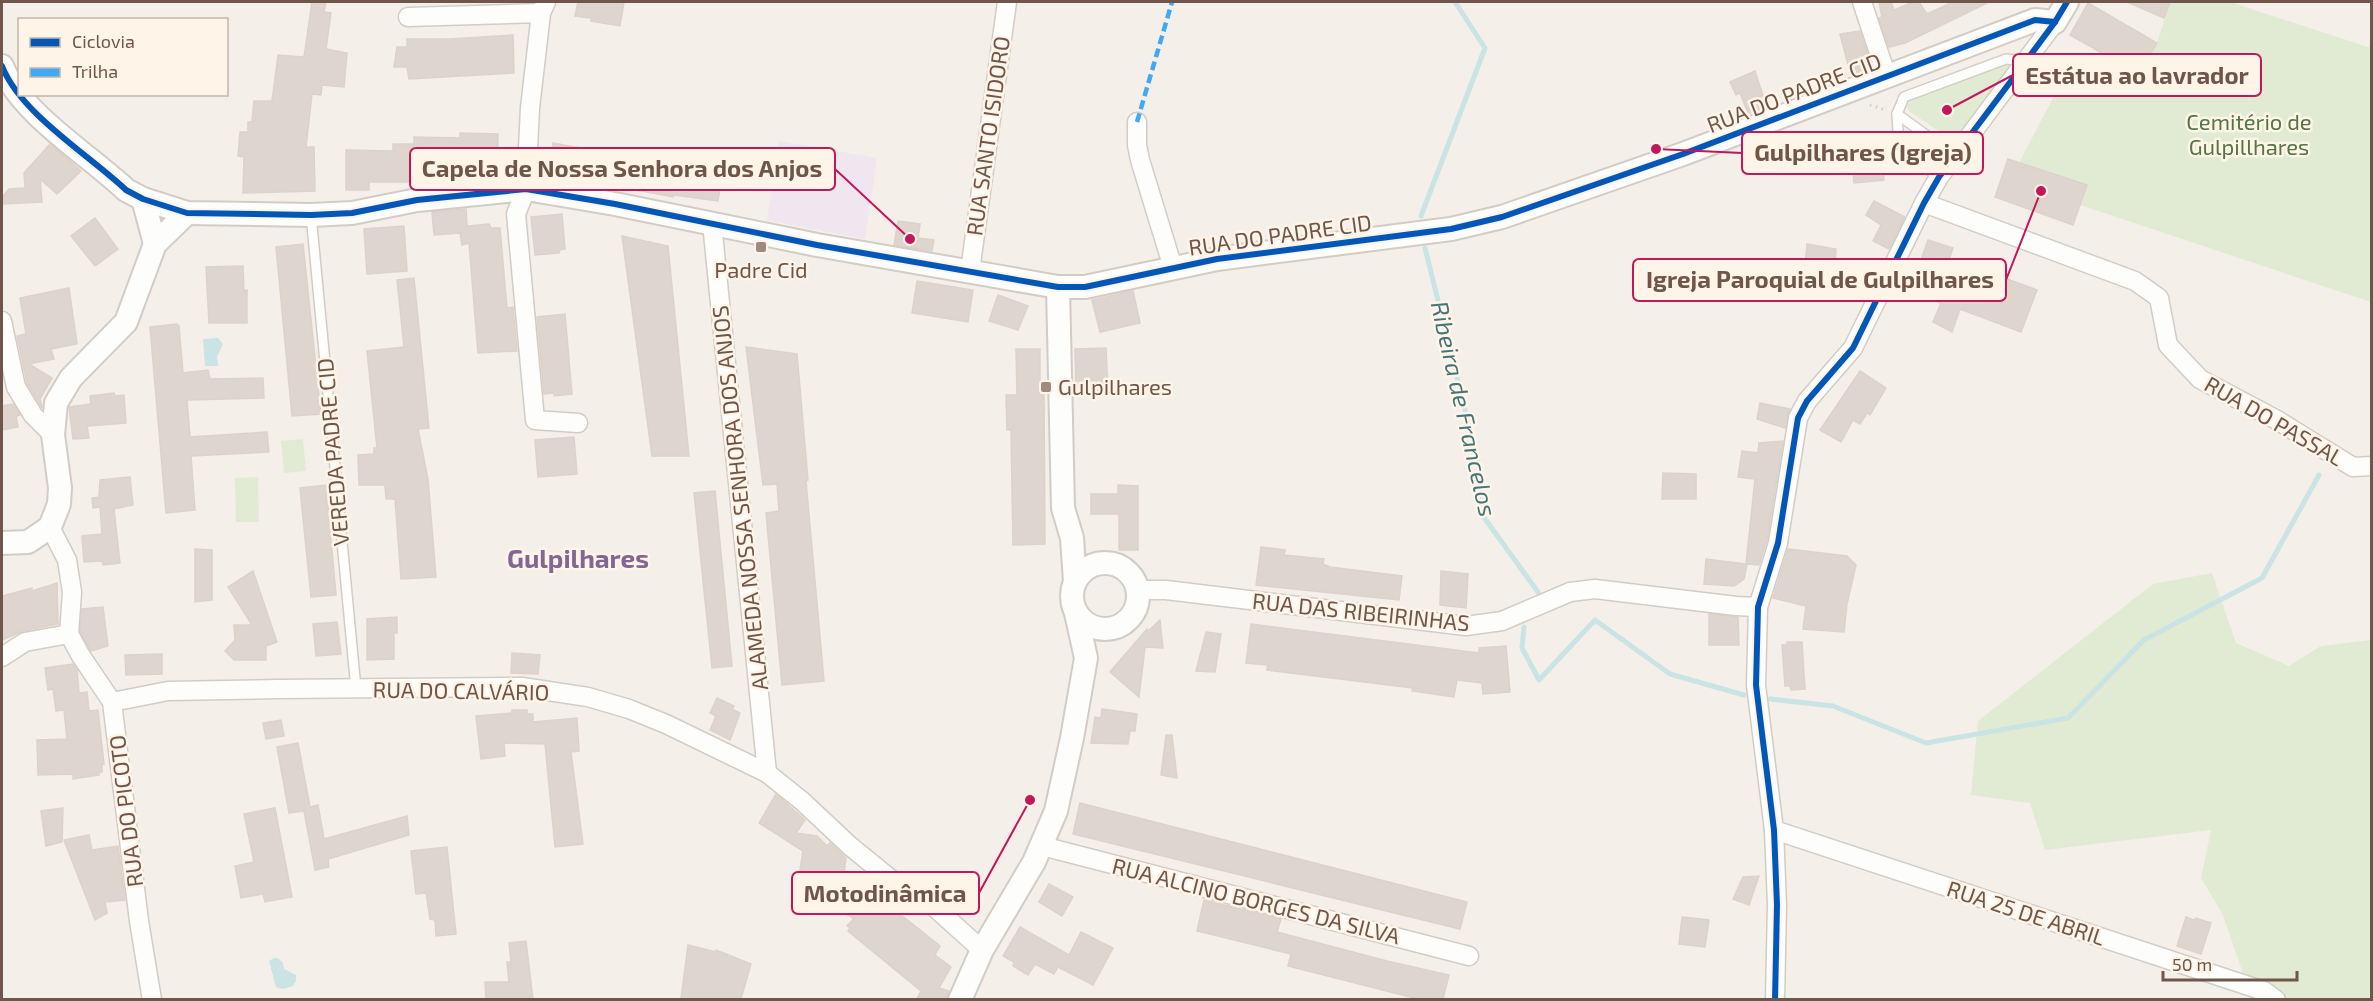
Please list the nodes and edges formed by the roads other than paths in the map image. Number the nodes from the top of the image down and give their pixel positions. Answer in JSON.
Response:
{"nodes":[{"id":1,"x":1007,"y":2,"type":"edge"},
{"id":2,"x":1862,"y":2,"type":"edge"},
{"id":3,"x":2067,"y":2,"type":"edge"},
{"id":4,"x":543,"y":7,"type":"edge"},
{"id":5,"x":408,"y":16,"type":"dead end"},
{"id":6,"x":2055,"y":22,"type":"junction"},
{"id":7,"x":2026,"y":61,"type":"junction"},
{"id":8,"x":2,"y":66,"type":"edge"},
{"id":9,"x":1887,"y":77,"type":"junction"},
{"id":10,"x":18,"y":94,"type":"edge"},
{"id":11,"x":20,"y":96,"type":"edge"},
{"id":12,"x":1897,"y":114,"type":"junction"},
{"id":13,"x":1137,"y":123,"type":"dead end"},
{"id":14,"x":1955,"y":156,"type":"junction"},
{"id":15,"x":1939,"y":177,"type":"junction"},
{"id":16,"x":526,"y":189,"type":"junction"},
{"id":17,"x":143,"y":199,"type":"junction"},
{"id":18,"x":1924,"y":203,"type":"junction"},
{"id":19,"x":187,"y":213,"type":"junction"},
{"id":20,"x":311,"y":215,"type":"junction"},
{"id":21,"x":712,"y":222,"type":"junction"},
{"id":22,"x":155,"y":244,"type":"junction"},
{"id":23,"x":1173,"y":268,"type":"junction"},
{"id":24,"x":970,"y":271,"type":"junction"},
{"id":25,"x":1058,"y":287,"type":"junction"},
{"id":26,"x":2,"y":321,"type":"edge"},
{"id":27,"x":578,"y":423,"type":"dead end"},
{"id":28,"x":53,"y":435,"type":"junction"},
{"id":29,"x":2372,"y":466,"type":"edge"},
{"id":30,"x":50,"y":527,"type":"junction"},
{"id":31,"x":1072,"y":538,"type":"junction"},
{"id":32,"x":2,"y":543,"type":"edge"},
{"id":33,"x":1109,"y":564,"type":"junction"},
{"id":34,"x":1075,"y":582,"type":"junction"},
{"id":35,"x":1138,"y":590,"type":"junction"},
{"id":36,"x":1758,"y":607,"type":"junction"},
{"id":37,"x":1076,"y":613,"type":"junction"},
{"id":38,"x":1111,"y":629,"type":"junction"},
{"id":39,"x":69,"y":634,"type":"junction"},
{"id":40,"x":2,"y":657,"type":"edge"},
{"id":41,"x":1086,"y":658,"type":"junction"},
{"id":42,"x":356,"y":689,"type":"junction"},
{"id":43,"x":112,"y":702,"type":"junction"},
{"id":44,"x":767,"y":773,"type":"junction"},
{"id":45,"x":1774,"y":830,"type":"junction"},
{"id":46,"x":1042,"y":846,"type":"junction"},
{"id":47,"x":982,"y":950,"type":"junction"},
{"id":48,"x":1469,"y":956,"type":"dead end"},
{"id":49,"x":152,"y":999,"type":"edge"},
{"id":50,"x":960,"y":999,"type":"edge"},
{"id":51,"x":1775,"y":999,"type":"edge"},
{"id":52,"x":2276,"y":999,"type":"edge"}],
"edges":[{"from":1,"to":24,"type":"street","name":"RUA SANTO ISIDORO"},
{"from":2,"to":9,"type":"street"},
{"from":3,"to":6,"type":"street"},
{"from":4,"to":5,"type":"street"},
{"from":4,"to":16,"type":"street"},
{"from":6,"to":7,"type":"street"},
{"from":6,"to":9,"type":"street","name":"RUA DO PADRE CID"},
{"from":7,"to":12,"type":"lane"},
{"from":7,"to":14,"type":"street"},
{"from":8,"to":10,"type":"street","name":"RUA DO PADRE CID"},
{"from":9,"to":23,"type":"street","name":"RUA DO PADRE CID"},
{"from":11,"to":17,"type":"street","name":"RUA DO PADRE CID"},
{"from":12,"to":14,"type":"lane"},
{"from":12,"to":15,"type":"lane"},
{"from":13,"to":23,"type":"street"},
{"from":14,"to":15,"type":"street"},
{"from":15,"to":18,"type":"street"},
{"from":16,"to":20,"type":"street","name":"RUA DO PADRE CID"},
{"from":16,"to":21,"type":"street","name":"RUA DO PADRE CID"},
{"from":16,"to":27,"type":"street"},
{"from":17,"to":19,"type":"street","name":"RUA DO PADRE CID"},
{"from":17,"to":22,"type":"street"},
{"from":18,"to":29,"type":"street","name":"RUA DO PASSAL"},
{"from":18,"to":36,"type":"street"},
{"from":19,"to":20,"type":"street","name":"RUA DO PADRE CID"},
{"from":19,"to":22,"type":"street"},
{"from":20,"to":42,"type":"lane","name":"VEREDA PADRE CID"},
{"from":21,"to":24,"type":"street","name":"RUA DO PADRE CID"},
{"from":21,"to":44,"type":"street","name":"ALAMEDA NOSSA SENHORA DOS ANJOS"},
{"from":22,"to":28,"type":"street"},
{"from":23,"to":25,"type":"street","name":"RUA DO PADRE CID"},
{"from":24,"to":25,"type":"street","name":"RUA DO PADRE CID"},
{"from":25,"to":31,"type":"street"},
{"from":26,"to":28,"type":"street"},
{"from":28,"to":30,"type":"street"},
{"from":30,"to":32,"type":"street"},
{"from":30,"to":39,"type":"street"},
{"from":31,"to":33,"type":"street"},
{"from":31,"to":34,"type":"street"},
{"from":33,"to":34,"type":"street"},
{"from":33,"to":35,"type":"street"},
{"from":34,"to":37,"type":"street"},
{"from":35,"to":36,"type":"street","name":"RUA DAS RIBEIRINHAS"},
{"from":35,"to":38,"type":"street"},
{"from":36,"to":45,"type":"street"},
{"from":37,"to":38,"type":"street"},
{"from":37,"to":41,"type":"street"},
{"from":38,"to":41,"type":"street"},
{"from":39,"to":40,"type":"street"},
{"from":39,"to":43,"type":"street","name":"RUA DO PICOTO"},
{"from":41,"to":46,"type":"street"},
{"from":42,"to":43,"type":"street","name":"RUA DO CALVÁRIO"},
{"from":42,"to":44,"type":"street","name":"RUA DO CALVÁRIO"},
{"from":43,"to":49,"type":"street","name":"RUA DO PICOTO"},
{"from":44,"to":47,"type":"street","name":"RUA DO CALVÁRIO"},
{"from":45,"to":51,"type":"street"},
{"from":45,"to":52,"type":"street","name":"RUA 25 DE ABRIL"},
{"from":46,"to":47,"type":"street"},
{"from":46,"to":48,"type":"street","name":"RUA ALCINO BORGES DA SILVA"},
{"from":47,"to":50,"type":"street"}]}
